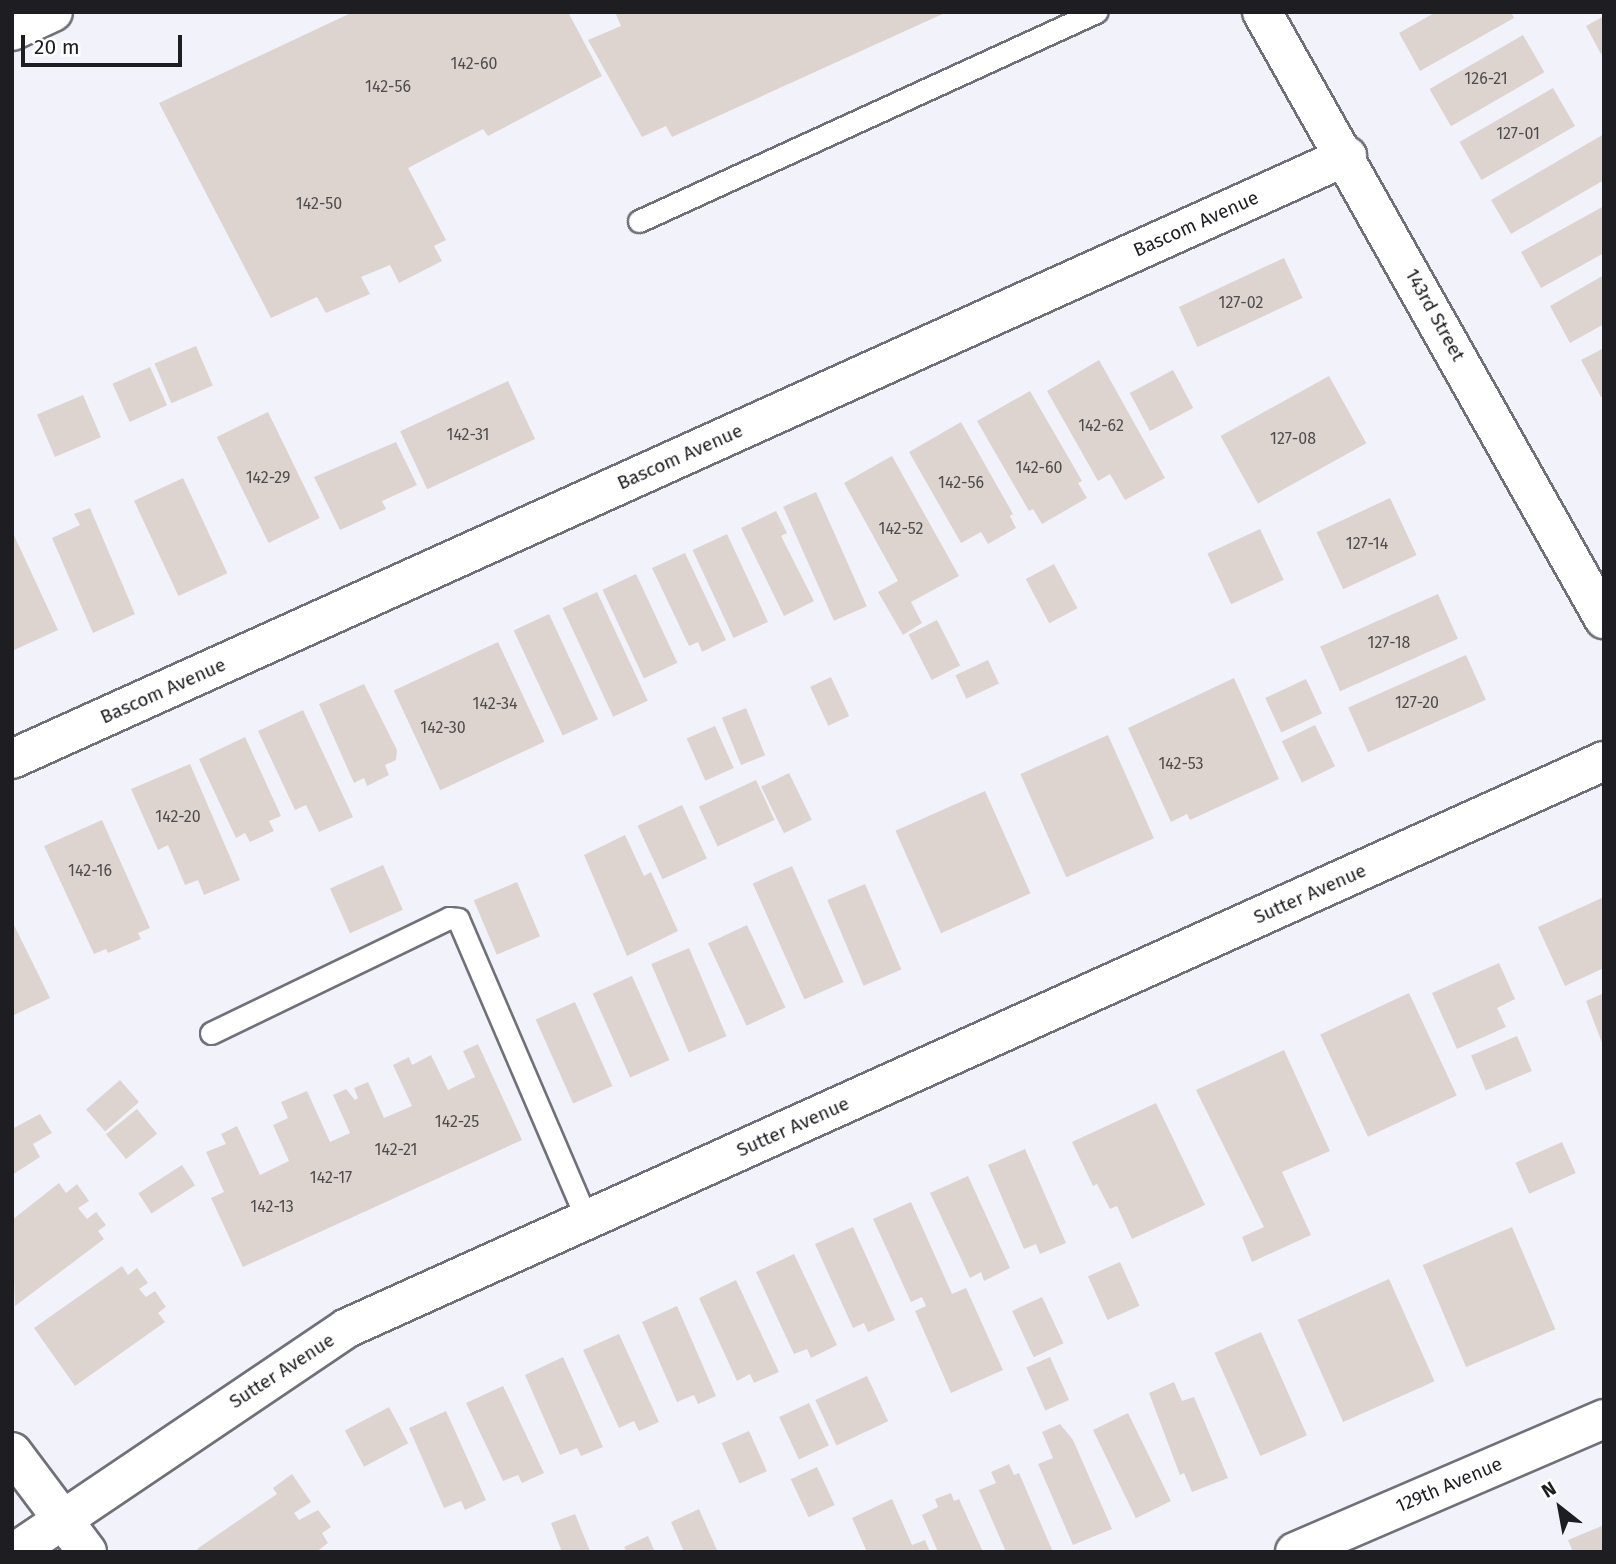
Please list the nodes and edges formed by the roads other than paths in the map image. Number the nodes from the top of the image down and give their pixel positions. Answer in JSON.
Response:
{"nodes":[{"id":1,"x":53,"y":12,"type":"edge"},
{"id":2,"x":1096,"y":12,"type":"edge"},
{"id":3,"x":1262,"y":12,"type":"edge"},
{"id":4,"x":12,"y":31,"type":"edge"},
{"id":5,"x":1347,"y":156,"type":"junction"},
{"id":6,"x":639,"y":221,"type":"dead end"},
{"id":7,"x":1604,"y":619,"type":"edge"},
{"id":8,"x":12,"y":758,"type":"edge"},
{"id":9,"x":1604,"y":761,"type":"edge"},
{"id":10,"x":211,"y":1033,"type":"dead end"},
{"id":11,"x":587,"y":1220,"type":"junction"},
{"id":12,"x":1604,"y":1419,"type":"edge"},
{"id":13,"x":12,"y":1452,"type":"edge"},
{"id":14,"x":63,"y":1520,"type":"junction"},
{"id":15,"x":15,"y":1552,"type":"edge"},
{"id":16,"x":87,"y":1552,"type":"edge"},
{"id":17,"x":1295,"y":1552,"type":"edge"}],
"edges":[{"from":1,"to":4,"type":"street"},
{"from":2,"to":6,"type":"lane"},
{"from":3,"to":5,"type":"street","name":"143rd Street"},
{"from":5,"to":7,"type":"street","name":"143rd Street"},
{"from":5,"to":8,"type":"street","name":"Bascom Avenue"},
{"from":9,"to":11,"type":"street","name":"Sutter Avenue"},
{"from":10,"to":11,"type":"lane"},
{"from":11,"to":14,"type":"street","name":"Sutter Avenue"},
{"from":12,"to":17,"type":"street","name":"129th Avenue"},
{"from":13,"to":14,"type":"street"},
{"from":14,"to":15,"type":"street","name":"Sutter Avenue"},
{"from":14,"to":16,"type":"street"}]}
